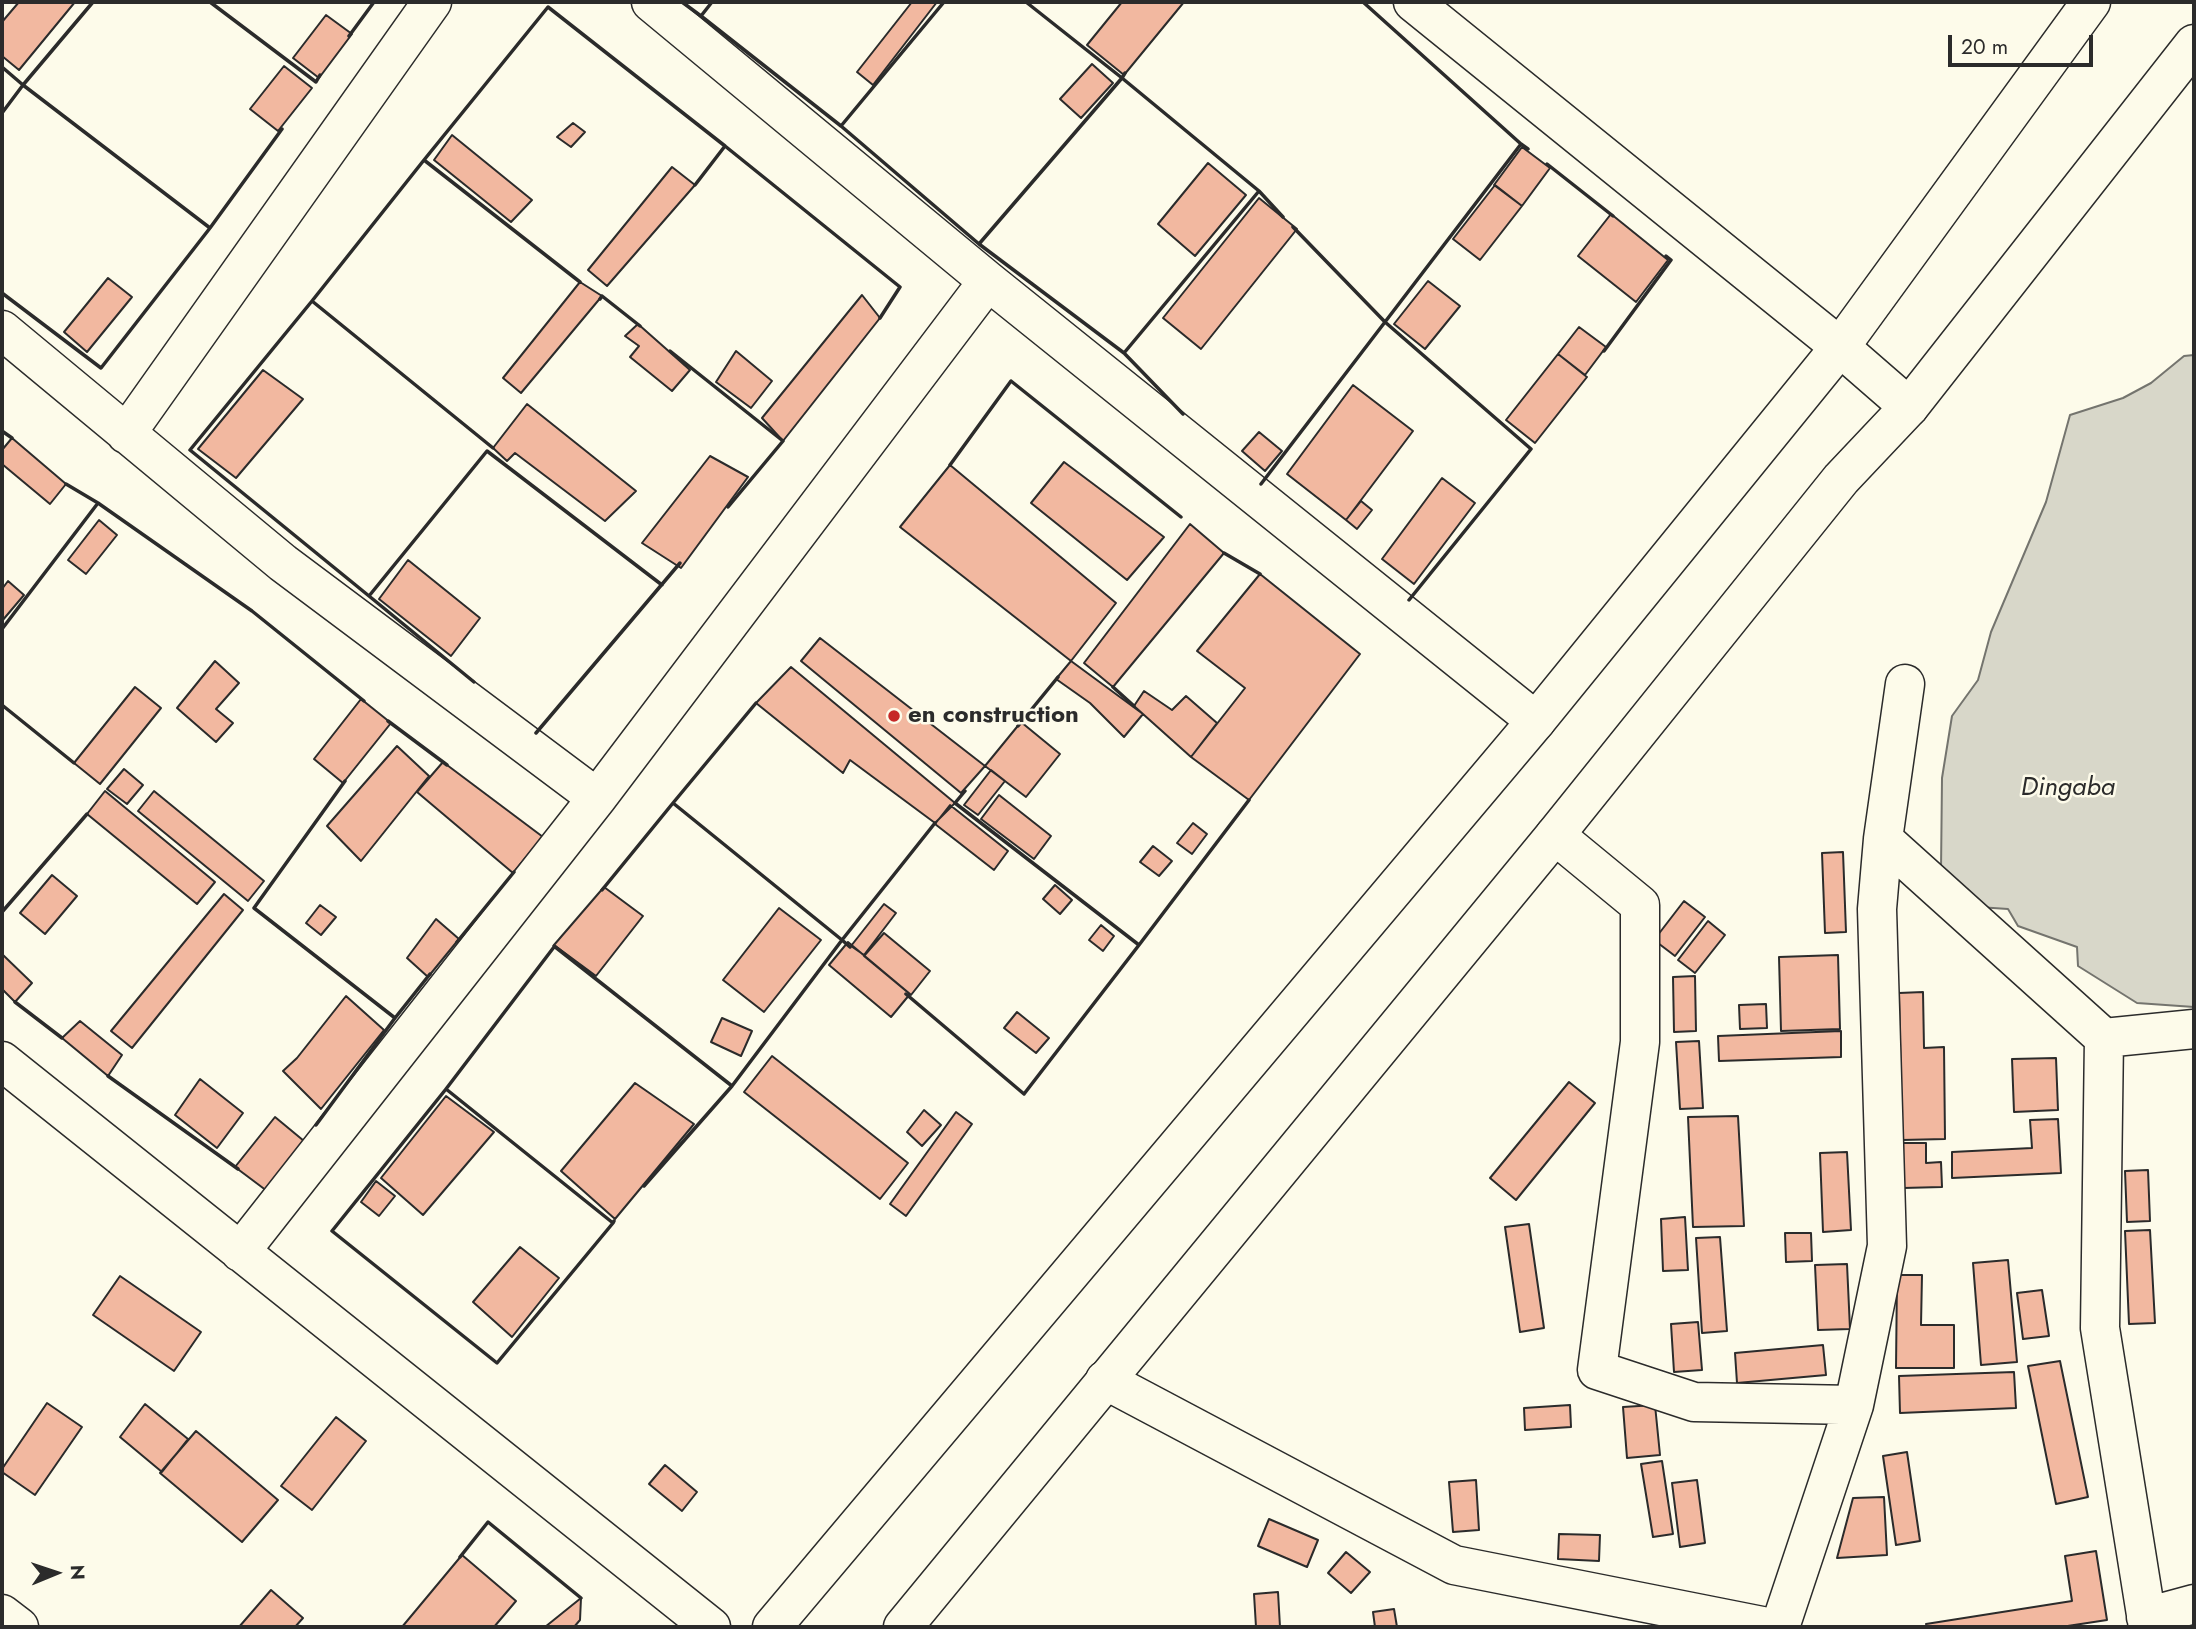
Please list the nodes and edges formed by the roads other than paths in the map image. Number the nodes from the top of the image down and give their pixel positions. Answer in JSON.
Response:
{"nodes":[{"id":1,"x":432,"y":2,"type":"edge"},
{"id":2,"x":651,"y":2,"type":"edge"},
{"id":3,"x":1413,"y":2,"type":"edge"},
{"id":4,"x":2091,"y":2,"type":"edge"},
{"id":5,"x":2194,"y":44,"type":"edge"},
{"id":6,"x":988,"y":281,"type":"junction"},
{"id":7,"x":2,"y":330,"type":"edge"},
{"id":8,"x":1840,"y":347,"type":"junction"},
{"id":9,"x":1909,"y":407,"type":"junction"},
{"id":10,"x":126,"y":434,"type":"junction"},
{"id":11,"x":1905,"y":684,"type":"dead end"},
{"id":12,"x":1536,"y":721,"type":"junction"},
{"id":13,"x":597,"y":798,"type":"junction"},
{"id":14,"x":1555,"y":835,"type":"junction"},
{"id":15,"x":1883,"y":839,"type":"junction"},
{"id":16,"x":2194,"y":1030,"type":"edge"},
{"id":17,"x":2104,"y":1038,"type":"junction"},
{"id":18,"x":2,"y":1061,"type":"edge"},
{"id":19,"x":240,"y":1252,"type":"junction"},
{"id":20,"x":1105,"y":1380,"type":"junction"},
{"id":21,"x":1854,"y":1405,"type":"junction"},
{"id":22,"x":2194,"y":1604,"type":"edge"},
{"id":23,"x":2,"y":1614,"type":"edge"},
{"id":24,"x":2147,"y":1622,"type":"edge"},
{"id":25,"x":19,"y":1627,"type":"edge"},
{"id":26,"x":711,"y":1627,"type":"edge"},
{"id":27,"x":772,"y":1627,"type":"edge"},
{"id":28,"x":903,"y":1627,"type":"edge"},
{"id":29,"x":1767,"y":1627,"type":"edge"},
{"id":30,"x":1780,"y":1627,"type":"edge"}],
"edges":[{"from":1,"to":10,"type":"main road"},
{"from":2,"to":6,"type":"main road"},
{"from":3,"to":8,"type":"main road"},
{"from":4,"to":8,"type":"main road"},
{"from":5,"to":9,"type":"main road"},
{"from":6,"to":12,"type":"main road"},
{"from":6,"to":13,"type":"main road"},
{"from":7,"to":10,"type":"main road"},
{"from":8,"to":9,"type":"main road"},
{"from":8,"to":12,"type":"main road"},
{"from":9,"to":14,"type":"main road"},
{"from":10,"to":13,"type":"main road"},
{"from":11,"to":15,"type":"main road"},
{"from":12,"to":27,"type":"main road"},
{"from":13,"to":19,"type":"main road"},
{"from":14,"to":20,"type":"main road"},
{"from":14,"to":21,"type":"main road"},
{"from":15,"to":17,"type":"main road"},
{"from":15,"to":21,"type":"main road"},
{"from":16,"to":17,"type":"main road"},
{"from":17,"to":24,"type":"main road"},
{"from":18,"to":19,"type":"main road"},
{"from":19,"to":26,"type":"main road"},
{"from":20,"to":28,"type":"main road"},
{"from":20,"to":29,"type":"main road"},
{"from":21,"to":30,"type":"main road"},
{"from":22,"to":24,"type":"main road"},
{"from":23,"to":25,"type":"main road"}]}
